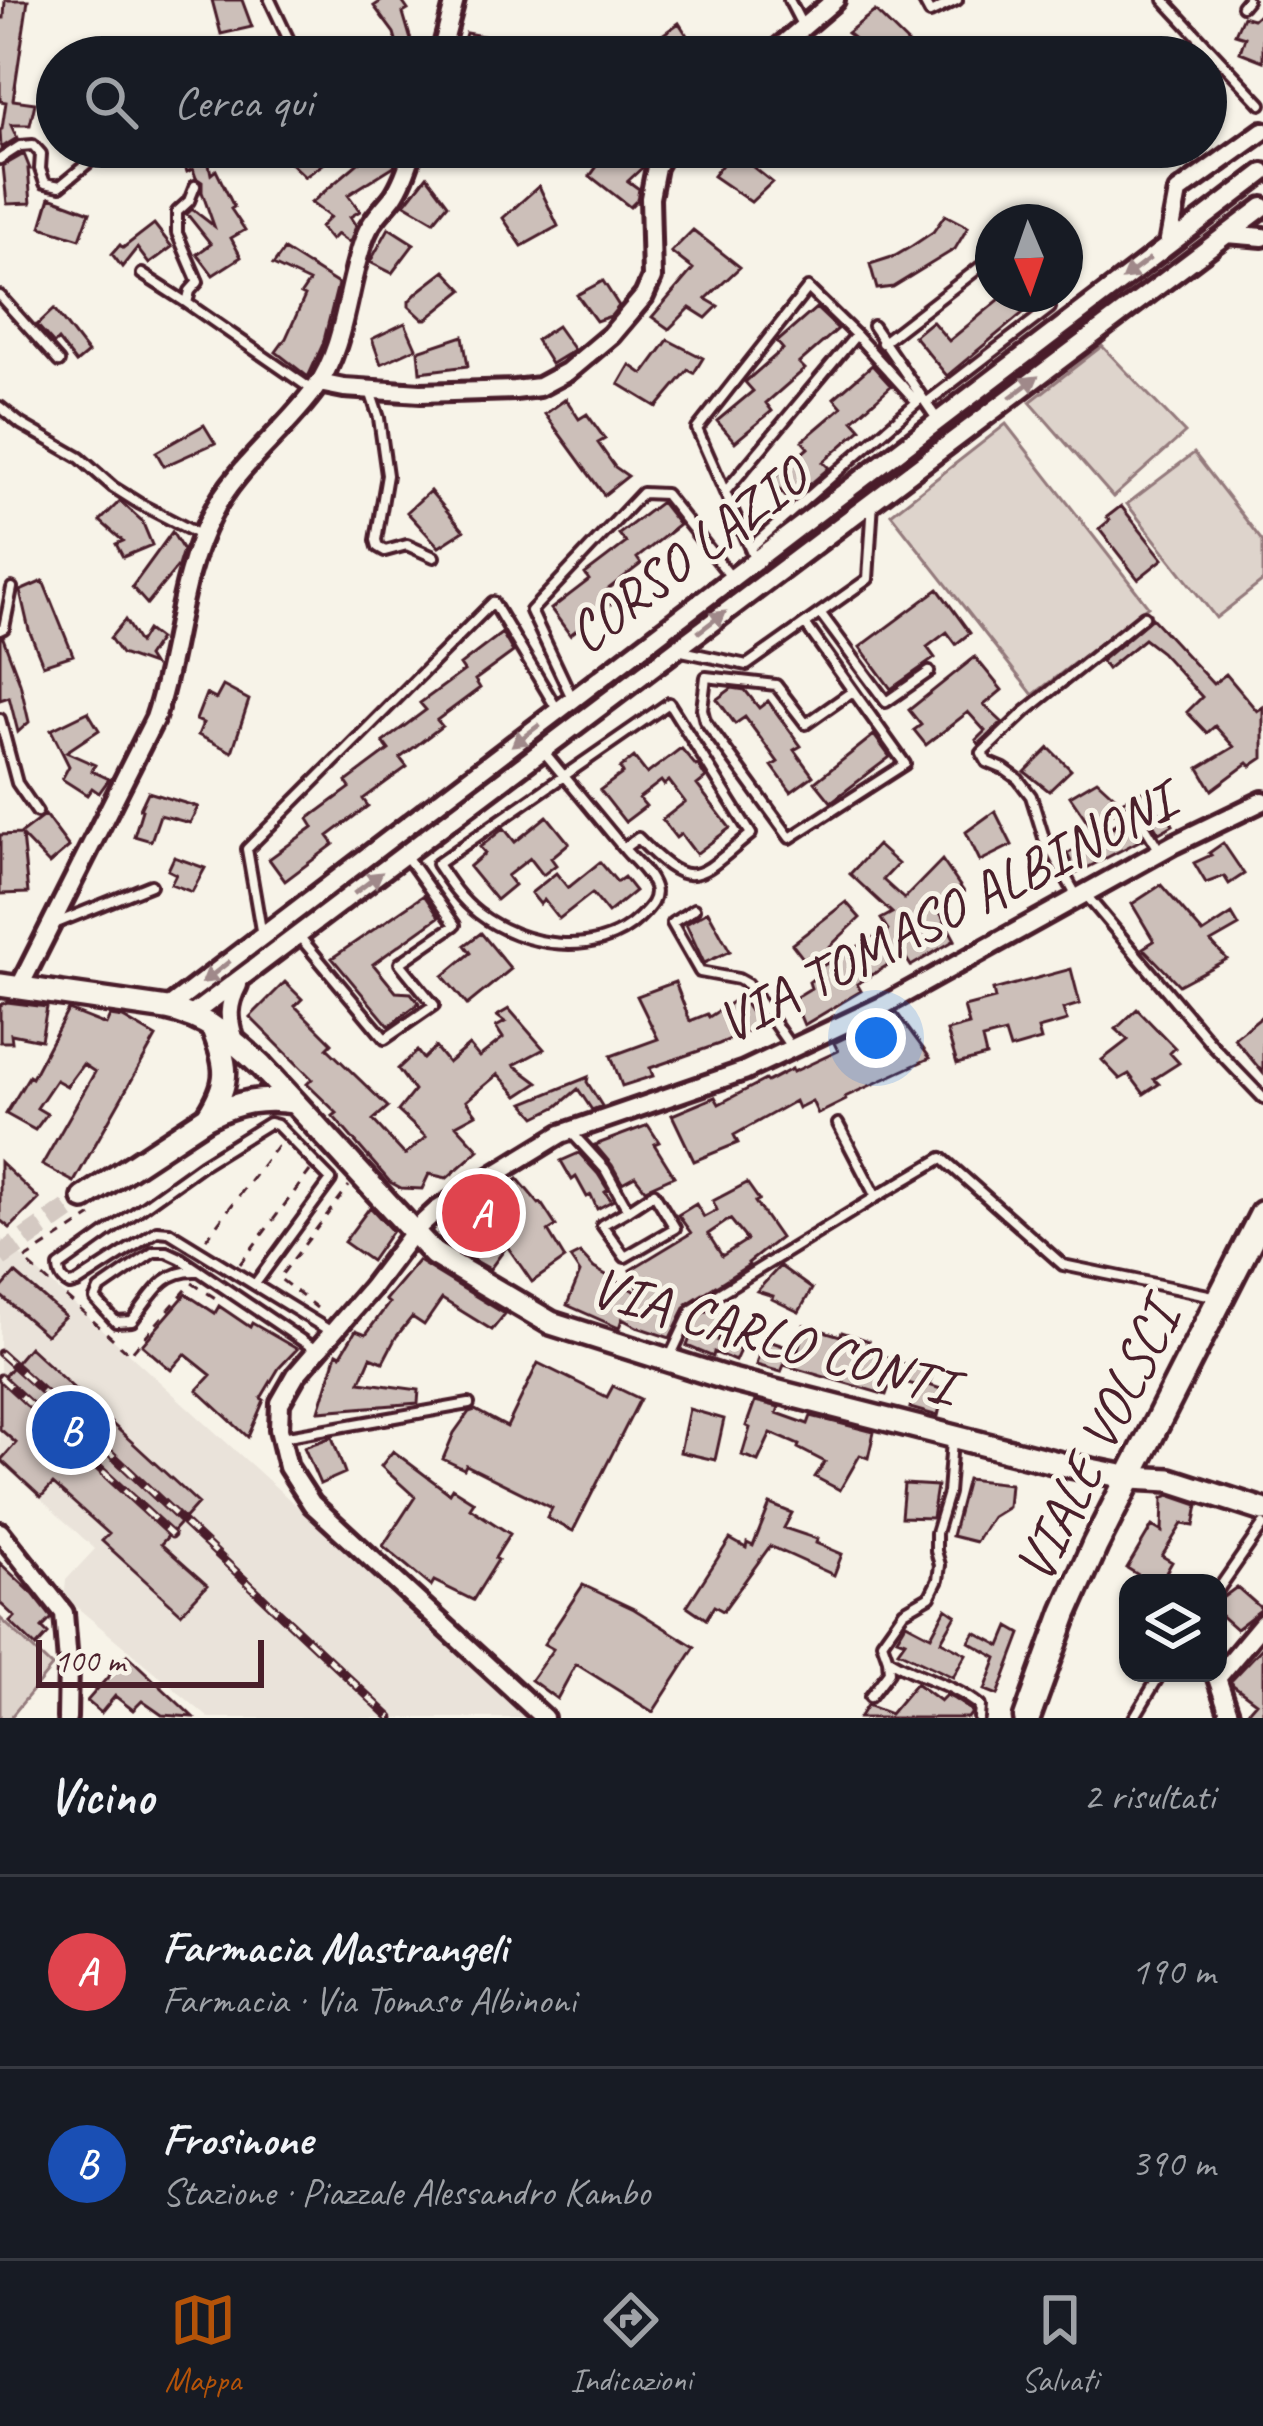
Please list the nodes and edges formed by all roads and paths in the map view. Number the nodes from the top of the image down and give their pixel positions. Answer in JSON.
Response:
{"nodes":[{"id":1,"x":270,"y":0,"type":"edge"},
{"id":2,"x":455,"y":0,"type":"edge"},
{"id":3,"x":789,"y":0,"type":"edge"},
{"id":4,"x":835,"y":0,"type":"edge"},
{"id":5,"x":923,"y":0,"type":"edge"},
{"id":6,"x":957,"y":0,"type":"edge"},
{"id":7,"x":1163,"y":0,"type":"edge"},
{"id":8,"x":803,"y":27,"type":"junction"},
{"id":9,"x":287,"y":36,"type":"edge"},
{"id":10,"x":446,"y":36,"type":"edge"},
{"id":11,"x":792,"y":36,"type":"edge"},
{"id":12,"x":1197,"y":36,"type":"edge"},
{"id":13,"x":1227,"y":67,"type":"edge"},
{"id":14,"x":1262,"y":104,"type":"edge"},
{"id":15,"x":1263,"y":130,"type":"edge"},
{"id":16,"x":36,"y":148,"type":"edge"},
{"id":17,"x":1227,"y":156,"type":"edge"},
{"id":18,"x":0,"y":159,"type":"edge"},
{"id":19,"x":40,"y":168,"type":"edge"},
{"id":20,"x":82,"y":168,"type":"edge"},
{"id":21,"x":406,"y":168,"type":"edge"},
{"id":22,"x":656,"y":168,"type":"edge"},
{"id":23,"x":1211,"y":168,"type":"edge"},
{"id":24,"x":1263,"y":173,"type":"edge"},
{"id":25,"x":195,"y":186,"type":"dead end"},
{"id":26,"x":1263,"y":207,"type":"edge"},
{"id":27,"x":1227,"y":234,"type":"junction"},
{"id":28,"x":1263,"y":237,"type":"edge"},
{"id":29,"x":1168,"y":244,"type":"junction"},
{"id":30,"x":975,"y":271,"type":"edge"},
{"id":31,"x":142,"y":274,"type":"dead end"},
{"id":32,"x":0,"y":296,"type":"edge"},
{"id":33,"x":187,"y":303,"type":"junction"},
{"id":34,"x":1045,"y":312,"type":"edge"},
{"id":35,"x":872,"y":326,"type":"dead end"},
{"id":36,"x":856,"y":335,"type":"junction"},
{"id":37,"x":882,"y":343,"type":"junction"},
{"id":38,"x":59,"y":362,"type":"dead end"},
{"id":39,"x":316,"y":387,"type":"junction"},
{"id":40,"x":370,"y":390,"type":"junction"},
{"id":41,"x":926,"y":404,"type":"junction"},
{"id":42,"x":0,"y":407,"type":"edge"},
{"id":43,"x":938,"y":421,"type":"junction"},
{"id":44,"x":725,"y":492,"type":"junction"},
{"id":45,"x":873,"y":502,"type":"junction"},
{"id":46,"x":202,"y":536,"type":"junction"},
{"id":47,"x":752,"y":554,"type":"junction"},
{"id":48,"x":434,"y":557,"type":"dead end"},
{"id":49,"x":732,"y":578,"type":"junction"},
{"id":50,"x":12,"y":588,"type":"dead end"},
{"id":51,"x":821,"y":614,"type":"junction"},
{"id":52,"x":1144,"y":616,"type":"dead end"},
{"id":53,"x":806,"y":625,"type":"junction"},
{"id":54,"x":0,"y":630,"type":"edge"},
{"id":55,"x":676,"y":650,"type":"junction"},
{"id":56,"x":929,"y":673,"type":"dead end"},
{"id":57,"x":854,"y":692,"type":"junction"},
{"id":58,"x":565,"y":705,"type":"junction"},
{"id":59,"x":0,"y":719,"type":"edge"},
{"id":60,"x":543,"y":751,"type":"junction"},
{"id":61,"x":565,"y":776,"type":"junction"},
{"id":62,"x":1263,"y":801,"type":"edge"},
{"id":63,"x":38,"y":812,"type":"dead end"},
{"id":64,"x":1111,"y":820,"type":"dead end"},
{"id":65,"x":624,"y":848,"type":"junction"},
{"id":66,"x":1160,"y":852,"type":"junction"},
{"id":67,"x":405,"y":855,"type":"junction"},
{"id":68,"x":151,"y":885,"type":"dead end"},
{"id":69,"x":1081,"y":896,"type":"junction"},
{"id":70,"x":694,"y":909,"type":"dead end"},
{"id":71,"x":53,"y":925,"type":"junction"},
{"id":72,"x":299,"y":935,"type":"junction"},
{"id":73,"x":262,"y":936,"type":"junction"},
{"id":74,"x":241,"y":979,"type":"junction"},
{"id":75,"x":10,"y":987,"type":"edge"},
{"id":76,"x":167,"y":1009,"type":"junction"},
{"id":77,"x":203,"y":1020,"type":"junction"},
{"id":78,"x":235,"y":1041,"type":"junction"},
{"id":79,"x":791,"y":1048,"type":"junction"},
{"id":80,"x":261,"y":1066,"type":"junction"},
{"id":81,"x":226,"y":1082,"type":"junction"},
{"id":82,"x":1263,"y":1099,"type":"edge"},
{"id":83,"x":244,"y":1102,"type":"junction"},
{"id":84,"x":294,"y":1102,"type":"junction"},
{"id":85,"x":207,"y":1117,"type":"junction"},
{"id":86,"x":838,"y":1124,"type":"dead end"},
{"id":87,"x":570,"y":1131,"type":"junction"},
{"id":88,"x":286,"y":1134,"type":"junction"},
{"id":89,"x":350,"y":1184,"type":"dead end"},
{"id":90,"x":876,"y":1197,"type":"junction"},
{"id":91,"x":84,"y":1198,"type":"tunnel mouth"},
{"id":92,"x":628,"y":1210,"type":"junction"},
{"id":93,"x":1263,"y":1214,"type":"edge"},
{"id":94,"x":413,"y":1231,"type":"junction"},
{"id":95,"x":202,"y":1244,"type":"dead end"},
{"id":96,"x":24,"y":1260,"type":"dead end"},
{"id":97,"x":198,"y":1271,"type":"junction"},
{"id":98,"x":255,"y":1284,"type":"junction"},
{"id":99,"x":1220,"y":1298,"type":"junction"},
{"id":100,"x":227,"y":1305,"type":"dead end"},
{"id":101,"x":334,"y":1328,"type":"junction"},
{"id":102,"x":316,"y":1350,"type":"junction"},
{"id":103,"x":669,"y":1360,"type":"junction"},
{"id":104,"x":469,"y":1404,"type":"dead end"},
{"id":105,"x":280,"y":1438,"type":"junction"},
{"id":106,"x":952,"y":1438,"type":"junction"},
{"id":107,"x":1131,"y":1478,"type":"junction"},
{"id":108,"x":1263,"y":1510,"type":"edge"},
{"id":109,"x":1263,"y":1525,"type":"edge"},
{"id":110,"x":0,"y":1532,"type":"edge"},
{"id":111,"x":1227,"y":1577,"type":"edge"},
{"id":112,"x":1263,"y":1623,"type":"edge"},
{"id":113,"x":888,"y":1659,"type":"junction"},
{"id":114,"x":1156,"y":1682,"type":"edge"},
{"id":115,"x":870,"y":1697,"type":"dead end"},
{"id":116,"x":67,"y":1710,"type":"edge"},
{"id":117,"x":1230,"y":1716,"type":"edge"},
{"id":118,"x":544,"y":1718,"type":"edge"},
{"id":119,"x":979,"y":1718,"type":"edge"},
{"id":120,"x":1027,"y":1718,"type":"edge"},
{"id":121,"x":1134,"y":1718,"type":"edge"}],
"edges":[{"from":1,"to":9,"type":"lane"},
{"from":2,"to":10,"type":"street"},
{"from":3,"to":8,"type":"lane"},
{"from":4,"to":8,"type":"street"},
{"from":5,"to":6,"type":"lane"},
{"from":7,"to":12,"type":"lane"},
{"from":8,"to":11,"type":"street"},
{"from":13,"to":14,"type":"lane"},
{"from":15,"to":17,"type":"street"},
{"from":16,"to":18,"type":"lane"},
{"from":19,"to":20,"type":"lane"},
{"from":21,"to":39,"type":"street"},
{"from":22,"to":40,"type":"street"},
{"from":23,"to":29,"type":"street"},
{"from":24,"to":29,"type":"street","name":"CORSO LAZIO"},
{"from":25,"to":33,"type":"lane"},
{"from":26,"to":27,"type":"street","name":"CORSO LAZIO"},
{"from":27,"to":28,"type":"street"},
{"from":45,"to":27,"type":"street","name":"CORSO LAZIO","one_way":true},
{"from":29,"to":43,"type":"street","name":"CORSO LAZIO","one_way":true},
{"from":30,"to":37,"type":"lane"},
{"from":31,"to":33,"type":"lane"},
{"from":32,"to":38,"type":"lane"},
{"from":33,"to":39,"type":"lane"},
{"from":34,"to":41,"type":"lane"},
{"from":35,"to":37,"type":"lane"},
{"from":36,"to":44,"type":"lane"},
{"from":36,"to":44,"type":"lane"},
{"from":36,"to":47,"type":"lane"},
{"from":37,"to":41,"type":"lane"},
{"from":39,"to":40,"type":"street"},
{"from":39,"to":46,"type":"street"},
{"from":40,"to":48,"type":"lane"},
{"from":41,"to":43,"type":"lane"},
{"from":42,"to":46,"type":"lane"},
{"from":43,"to":47,"type":"street","name":"CORSO LAZIO"},
{"from":44,"to":47,"type":"lane"},
{"from":45,"to":51,"type":"lane"},
{"from":55,"to":45,"type":"street","name":"CORSO LAZIO","one_way":true},
{"from":46,"to":71,"type":"street"},
{"from":47,"to":49,"type":"street","name":"CORSO LAZIO"},
{"from":49,"to":58,"type":"street","name":"CORSO LAZIO"},
{"from":49,"to":58,"type":"lane"},
{"from":50,"to":54,"type":"lane"},
{"from":51,"to":53,"type":"lane"},
{"from":51,"to":56,"type":"lane"},
{"from":52,"to":69,"type":"lane"},
{"from":53,"to":55,"type":"lane"},
{"from":53,"to":57,"type":"lane"},
{"from":55,"to":60,"type":"street","name":"CORSO LAZIO"},
{"from":57,"to":57,"type":"lane"},
{"from":58,"to":73,"type":"street","name":"CORSO LAZIO","one_way":true},
{"from":58,"to":73,"type":"lane"},
{"from":59,"to":63,"type":"lane"},
{"from":60,"to":61,"type":"lane"},
{"from":60,"to":67,"type":"street","name":"CORSO LAZIO"},
{"from":61,"to":65,"type":"lane"},
{"from":61,"to":65,"type":"lane"},
{"from":61,"to":65,"type":"lane"},
{"from":62,"to":66,"type":"street","name":"VIA TOMASO ALBINONI"},
{"from":64,"to":66,"type":"lane"},
{"from":66,"to":69,"type":"street","name":"VIA TOMASO ALBINONI"},
{"from":72,"to":67,"type":"street","name":"CORSO LAZIO","one_way":true},
{"from":67,"to":72,"type":"lane"},
{"from":68,"to":71,"type":"lane"},
{"from":69,"to":79,"type":"street","name":"VIA TOMASO ALBINONI"},
{"from":69,"to":82,"type":"lane"},
{"from":70,"to":79,"type":"lane"},
{"from":71,"to":75,"type":"street"},
{"from":72,"to":74,"type":"street","name":"CORSO LAZIO"},
{"from":73,"to":76,"type":"street","name":"CORSO LAZIO","one_way":true},
{"from":74,"to":77,"type":"street","name":"CORSO LAZIO"},
{"from":74,"to":78,"type":"street"},
{"from":75,"to":76,"type":"street"},
{"from":76,"to":77,"type":"street"},
{"from":77,"to":78,"type":"street","name":"VIA CARLO CONTI"},
{"from":77,"to":81,"type":"street"},
{"from":78,"to":80,"type":"street","name":"VIA CARLO CONTI"},
{"from":79,"to":87,"type":"street","name":"VIA TOMASO ALBINONI"},
{"from":80,"to":81,"type":"street"},
{"from":80,"to":83,"type":"street"},
{"from":80,"to":84,"type":"street","name":"VIA CARLO CONTI"},
{"from":81,"to":85,"type":"street"},
{"from":83,"to":84,"type":"street"},
{"from":83,"to":85,"type":"street"},
{"from":84,"to":94,"type":"street","name":"VIA CARLO CONTI"},
{"from":85,"to":91,"type":"street"},
{"from":86,"to":90,"type":"lane"},
{"from":87,"to":92,"type":"lane"},
{"from":87,"to":94,"type":"street","name":"VIA TOMASO ALBINONI"},
{"from":88,"to":95,"type":"path"},
{"from":88,"to":98,"type":"lane"},
{"from":88,"to":98,"type":"lane"},
{"from":89,"to":101,"type":"path"},
{"from":90,"to":99,"type":"lane"},
{"from":90,"to":103,"type":"lane"},
{"from":92,"to":92,"type":"lane"},
{"from":93,"to":99,"type":"main road","name":"VIALE VOLSCI"},
{"from":94,"to":101,"type":"street","name":"VIA TOMASO ALBINONI"},
{"from":94,"to":103,"type":"street","name":"VIA CARLO CONTI"},
{"from":96,"to":100,"type":"path"},
{"from":97,"to":97,"type":"lane"},
{"from":97,"to":102,"type":"lane"},
{"from":98,"to":101,"type":"lane"},
{"from":99,"to":107,"type":"main road","name":"VIALE VOLSCI"},
{"from":101,"to":102,"type":"street","name":"VIA TOMASO ALBINONI"},
{"from":102,"to":105,"type":"street","name":"VIA TOMASO ALBINONI"},
{"from":103,"to":106,"type":"street","name":"VIA CARLO CONTI"},
{"from":104,"to":105,"type":"lane"},
{"from":105,"to":118,"type":"street"},
{"from":106,"to":107,"type":"street","name":"VIA CARLO CONTI"},
{"from":106,"to":113,"type":"lane"},
{"from":107,"to":108,"type":"street","name":"VIA CARLO CONTI"},
{"from":107,"to":120,"type":"main road","name":"VIALE VOLSCI"},
{"from":109,"to":111,"type":"lane"},
{"from":110,"to":116,"type":"street"},
{"from":112,"to":117,"type":"street"},
{"from":113,"to":115,"type":"lane"},
{"from":113,"to":119,"type":"lane"},
{"from":114,"to":121,"type":"lane"}]}
